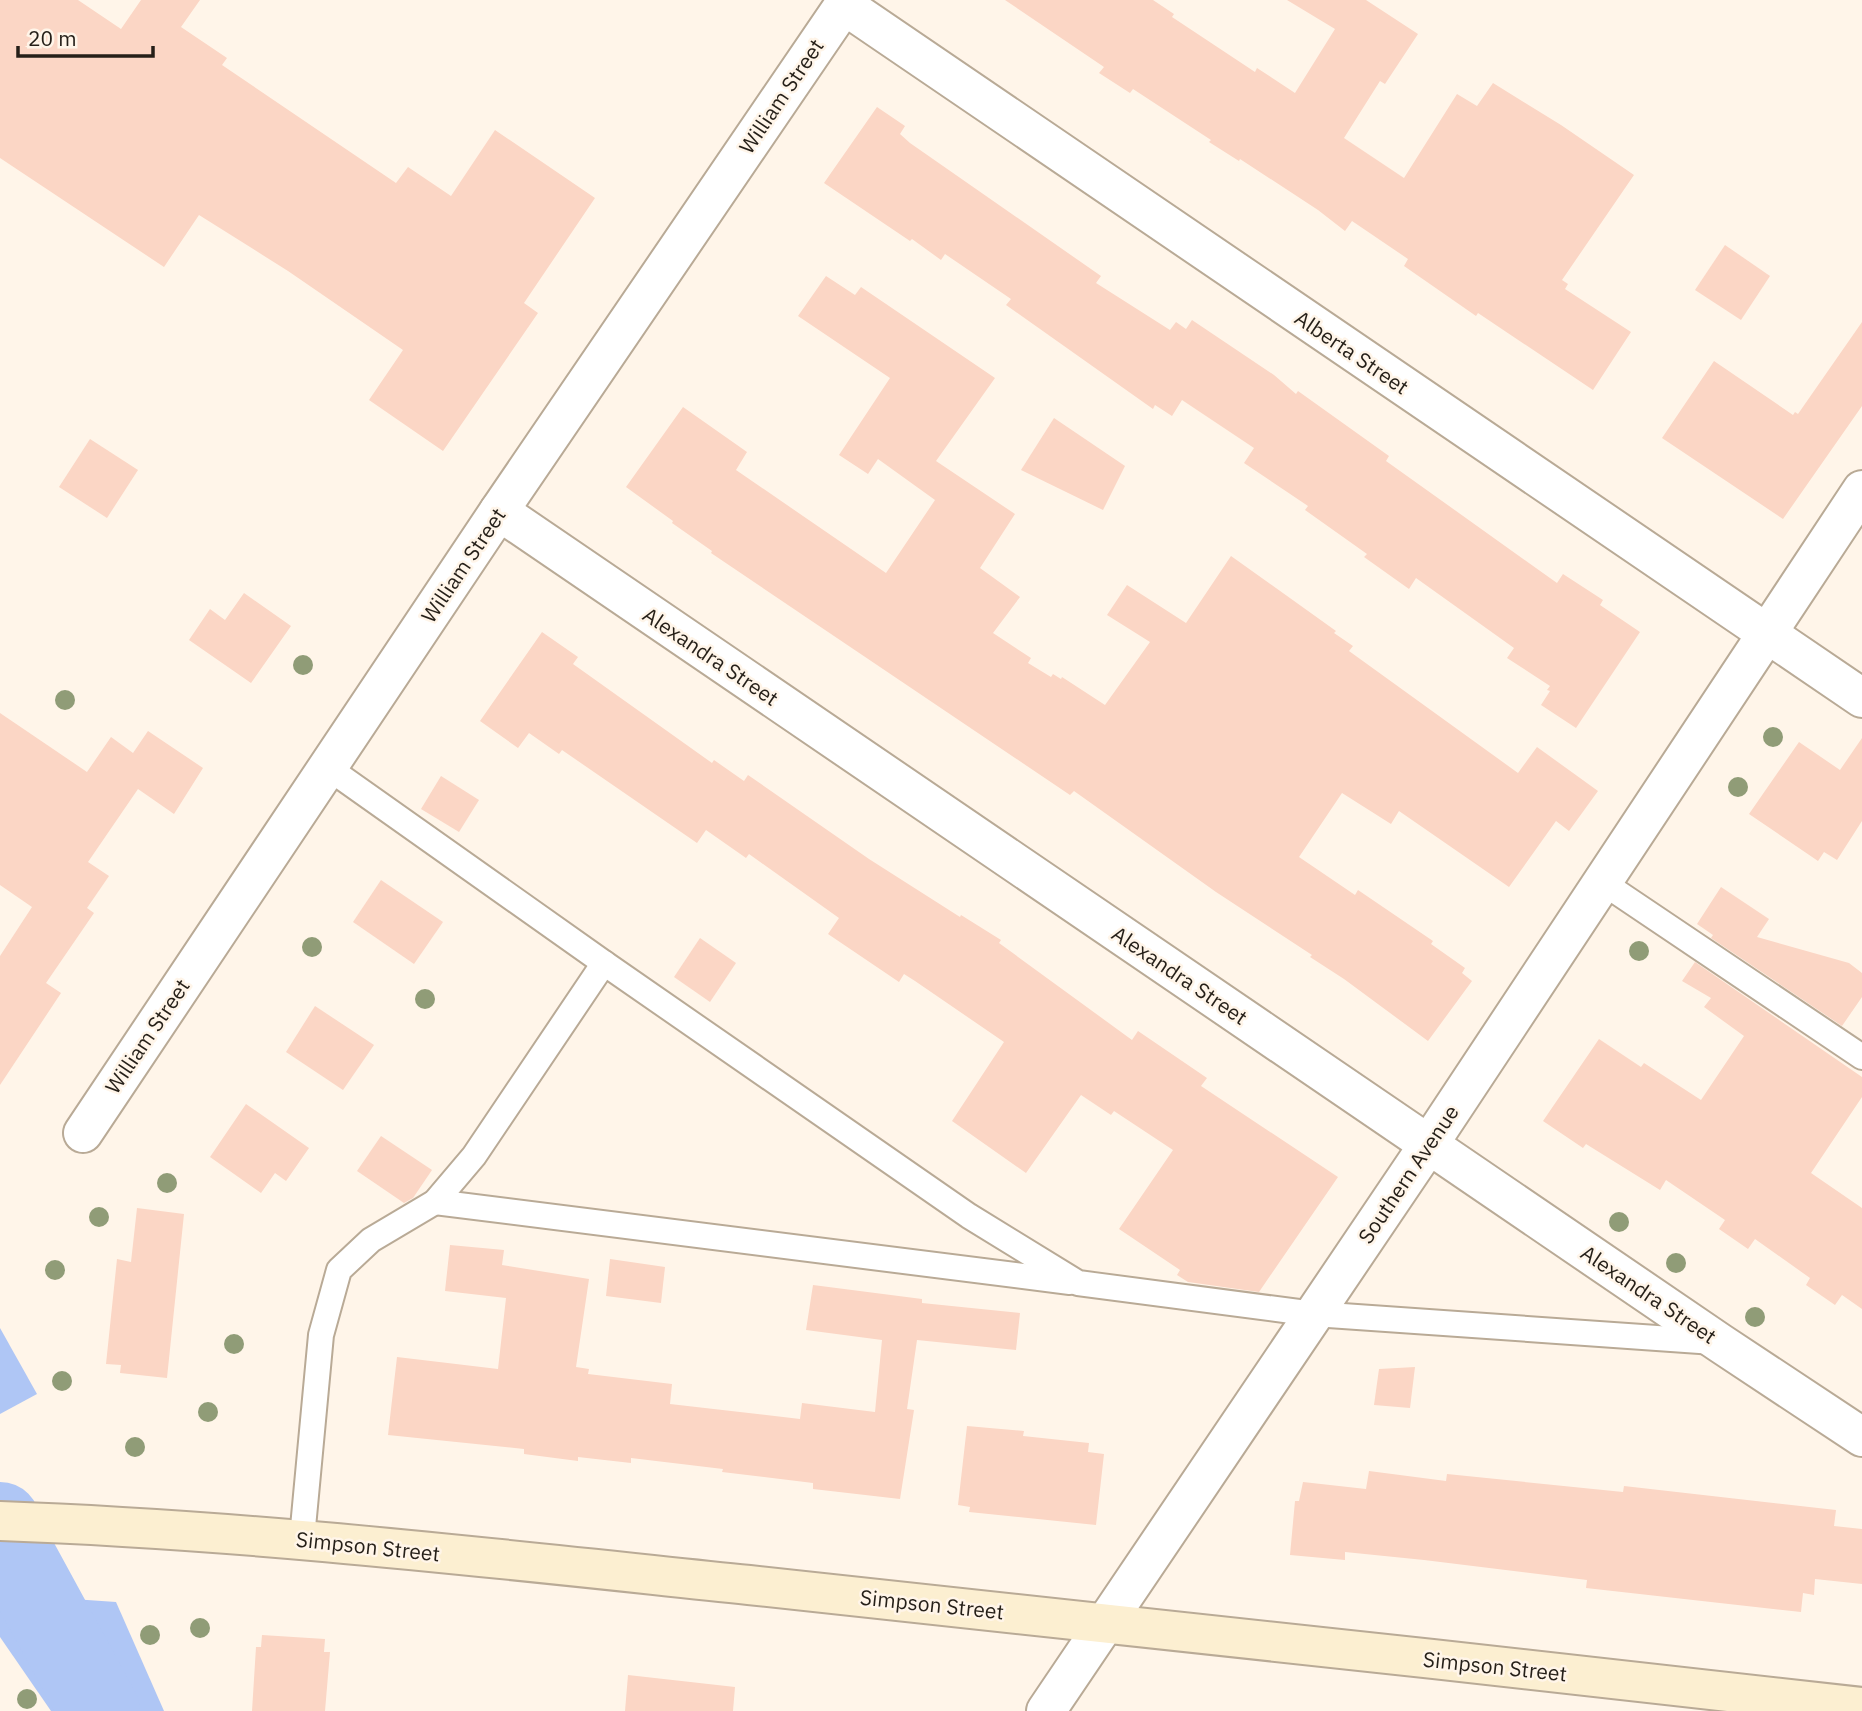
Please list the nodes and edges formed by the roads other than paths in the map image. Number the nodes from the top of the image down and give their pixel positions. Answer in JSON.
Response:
{"nodes":[{"id":1,"x":845,"y":2,"type":"edge"},
{"id":2,"x":1862,"y":490,"type":"edge"},
{"id":3,"x":499,"y":511,"type":"junction"},
{"id":4,"x":1766,"y":635,"type":"junction"},
{"id":5,"x":1862,"y":698,"type":"edge"},
{"id":6,"x":327,"y":767,"type":"junction"},
{"id":7,"x":1602,"y":882,"type":"junction"},
{"id":8,"x":604,"y":963,"type":"junction"},
{"id":9,"x":1862,"y":1057,"type":"edge"},
{"id":10,"x":83,"y":1133,"type":"dead end"},
{"id":11,"x":1429,"y":1144,"type":"junction"},
{"id":12,"x":435,"y":1202,"type":"junction"},
{"id":13,"x":1078,"y":1283,"type":"junction"},
{"id":14,"x":1314,"y":1314,"type":"junction"},
{"id":15,"x":1720,"y":1343,"type":"junction"},
{"id":16,"x":1862,"y":1437,"type":"edge"},
{"id":17,"x":0,"y":1521,"type":"edge"},
{"id":18,"x":302,"y":1538,"type":"junction"},
{"id":19,"x":1106,"y":1622,"type":"junction"},
{"id":20,"x":1862,"y":1707,"type":"edge"},
{"id":21,"x":1046,"y":1711,"type":"edge"}],
"edges":[{"from":1,"to":3,"type":"street","name":"William Street"},
{"from":1,"to":4,"type":"street","name":"Alberta Street"},
{"from":2,"to":4,"type":"street","name":"Southern Avenue"},
{"from":3,"to":6,"type":"street","name":"William Street"},
{"from":3,"to":11,"type":"street","name":"Alexandra Street"},
{"from":4,"to":5,"type":"street","name":"Alberta Street"},
{"from":4,"to":7,"type":"street","name":"Southern Avenue"},
{"from":6,"to":8,"type":"lane"},
{"from":6,"to":10,"type":"street","name":"William Street"},
{"from":7,"to":9,"type":"lane"},
{"from":7,"to":11,"type":"street","name":"Southern Avenue"},
{"from":8,"to":12,"type":"lane"},
{"from":8,"to":13,"type":"lane"},
{"from":11,"to":14,"type":"street","name":"Southern Avenue"},
{"from":11,"to":15,"type":"street","name":"Alexandra Street"},
{"from":12,"to":13,"type":"lane"},
{"from":12,"to":18,"type":"lane"},
{"from":13,"to":14,"type":"lane"},
{"from":14,"to":15,"type":"lane"},
{"from":14,"to":19,"type":"street","name":"Southern Avenue"},
{"from":15,"to":16,"type":"street","name":"Alexandra Street"},
{"from":17,"to":18,"type":"main road","name":"Simpson Street"},
{"from":18,"to":19,"type":"main road","name":"Simpson Street"},
{"from":19,"to":20,"type":"main road","name":"Simpson Street"},
{"from":19,"to":21,"type":"street","name":"Southern Avenue"}]}
